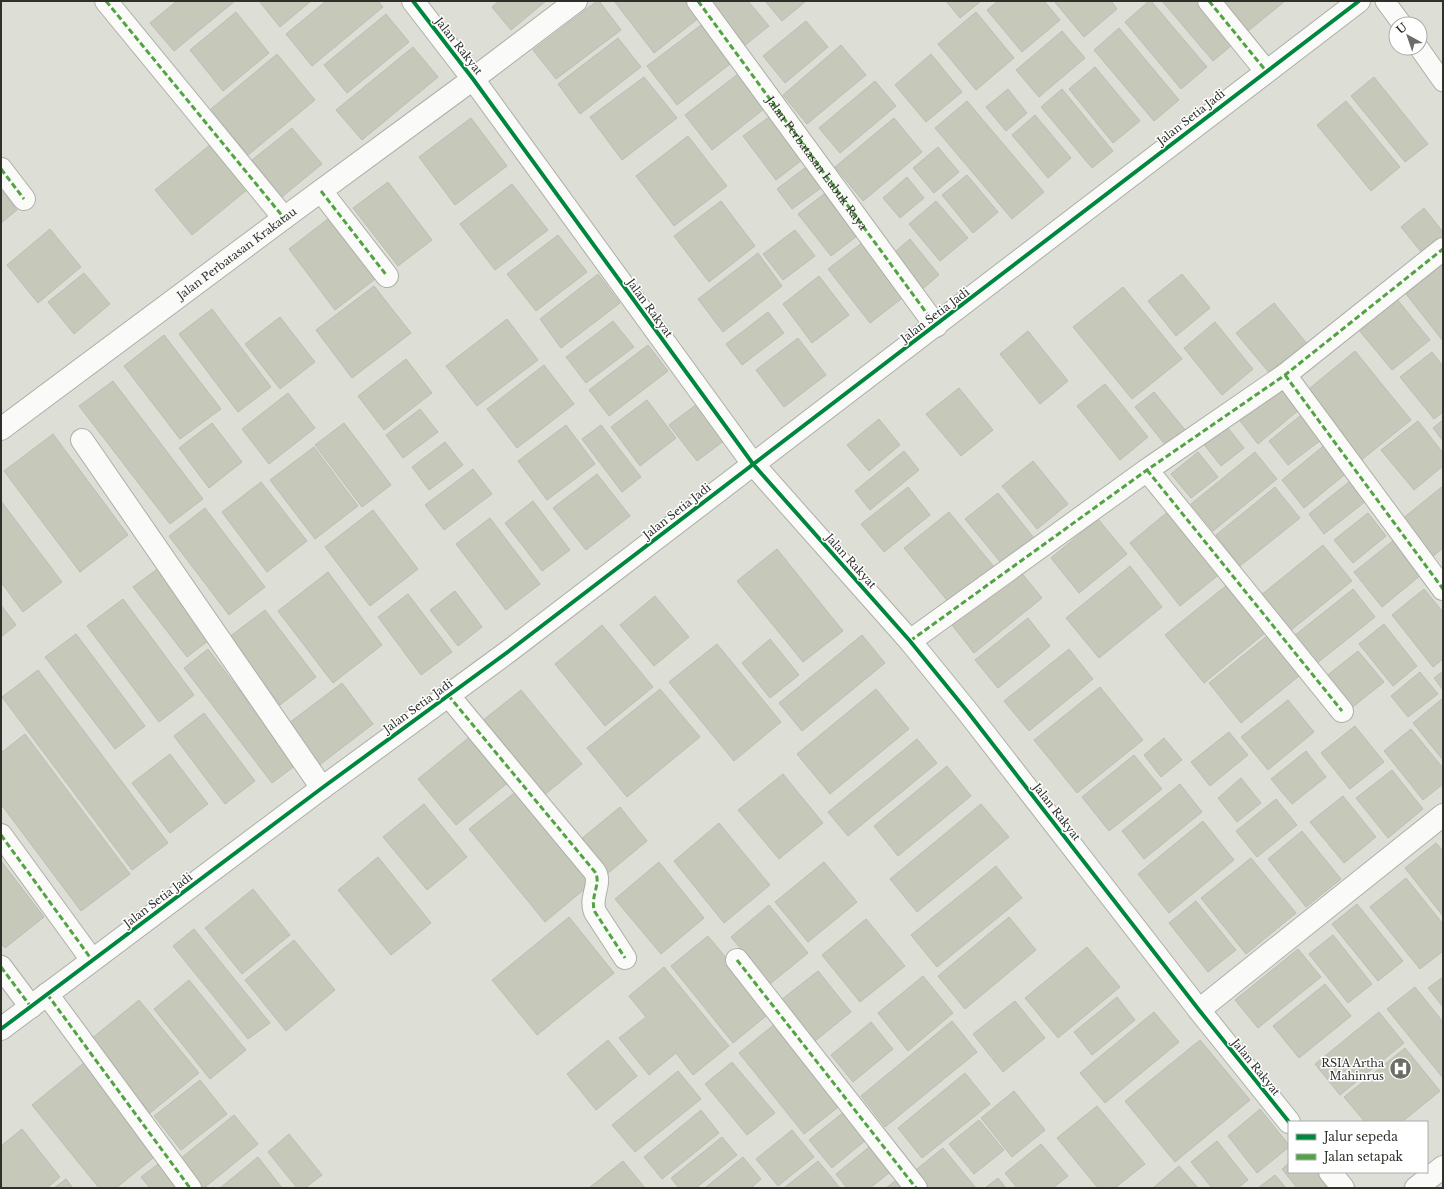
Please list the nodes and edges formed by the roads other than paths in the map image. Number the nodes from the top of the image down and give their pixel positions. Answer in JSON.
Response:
{"nodes":[{"id":1,"x":106,"y":1,"type":"edge"},
{"id":2,"x":413,"y":1,"type":"edge"},
{"id":3,"x":576,"y":1,"type":"edge"},
{"id":4,"x":698,"y":1,"type":"edge"},
{"id":5,"x":1209,"y":1,"type":"edge"},
{"id":6,"x":1359,"y":1,"type":"edge"},
{"id":7,"x":1385,"y":1,"type":"edge"},
{"id":8,"x":1396,"y":16,"type":"edge"},
{"id":9,"x":1425,"y":56,"type":"edge"},
{"id":10,"x":1266,"y":71,"type":"junction"},
{"id":11,"x":473,"y":79,"type":"junction"},
{"id":12,"x":1443,"y":82,"type":"edge"},
{"id":13,"x":1,"y":169,"type":"edge"},
{"id":14,"x":321,"y":191,"type":"junction"},
{"id":15,"x":24,"y":199,"type":"dead end"},
{"id":16,"x":284,"y":218,"type":"junction"},
{"id":17,"x":1443,"y":250,"type":"edge"},
{"id":18,"x":387,"y":276,"type":"dead end"},
{"id":19,"x":936,"y":326,"type":"junction"},
{"id":20,"x":1285,"y":375,"type":"junction"},
{"id":21,"x":1,"y":429,"type":"edge"},
{"id":22,"x":82,"y":440,"type":"dead end"},
{"id":23,"x":753,"y":464,"type":"junction"},
{"id":24,"x":1146,"y":470,"type":"junction"},
{"id":25,"x":1443,"y":589,"type":"edge"},
{"id":26,"x":910,"y":641,"type":"junction"},
{"id":27,"x":448,"y":695,"type":"junction"},
{"id":28,"x":1342,"y":711,"type":"dead end"},
{"id":29,"x":322,"y":788,"type":"junction"},
{"id":30,"x":1443,"y":815,"type":"edge"},
{"id":31,"x":1,"y":835,"type":"edge"},
{"id":32,"x":625,"y":958,"type":"dead end"},
{"id":33,"x":92,"y":960,"type":"junction"},
{"id":34,"x":737,"y":960,"type":"dead end"},
{"id":35,"x":1,"y":967,"type":"edge"},
{"id":36,"x":39,"y":1000,"type":"junction"},
{"id":37,"x":1199,"y":1010,"type":"junction"},
{"id":38,"x":1,"y":1029,"type":"edge"},
{"id":39,"x":1288,"y":1121,"type":"edge"},
{"id":40,"x":1443,"y":1167,"type":"edge"},
{"id":41,"x":1331,"y":1173,"type":"edge"},
{"id":42,"x":190,"y":1188,"type":"edge"},
{"id":43,"x":916,"y":1188,"type":"edge"},
{"id":44,"x":1343,"y":1188,"type":"edge"},
{"id":45,"x":1416,"y":1188,"type":"edge"}],
"edges":[{"from":1,"to":16,"type":"street"},
{"from":2,"to":11,"type":"street","name":"Jalan Rakyat"},
{"from":3,"to":11,"type":"street","name":"Jalan Perbatasan Krakatau"},
{"from":4,"to":19,"type":"street","name":"Jalan Perbatasan Lubuk Raya"},
{"from":5,"to":10,"type":"street"},
{"from":6,"to":10,"type":"street","name":"Jalan Setia Jadi"},
{"from":7,"to":8,"type":"lane"},
{"from":9,"to":12,"type":"lane"},
{"from":10,"to":19,"type":"street","name":"Jalan Setia Jadi"},
{"from":11,"to":14,"type":"street","name":"Jalan Perbatasan Krakatau"},
{"from":11,"to":23,"type":"street","name":"Jalan Rakyat"},
{"from":13,"to":15,"type":"street"},
{"from":14,"to":16,"type":"street","name":"Jalan Perbatasan Krakatau"},
{"from":14,"to":18,"type":"street"},
{"from":16,"to":21,"type":"street","name":"Jalan Perbatasan Krakatau"},
{"from":17,"to":20,"type":"street"},
{"from":19,"to":23,"type":"street","name":"Jalan Setia Jadi"},
{"from":20,"to":24,"type":"street"},
{"from":20,"to":25,"type":"street"},
{"from":22,"to":29,"type":"street"},
{"from":23,"to":26,"type":"street","name":"Jalan Rakyat"},
{"from":23,"to":27,"type":"street","name":"Jalan Setia Jadi"},
{"from":24,"to":26,"type":"street"},
{"from":24,"to":28,"type":"street"},
{"from":26,"to":37,"type":"street","name":"Jalan Rakyat"},
{"from":27,"to":29,"type":"street","name":"Jalan Setia Jadi"},
{"from":27,"to":32,"type":"street"},
{"from":29,"to":33,"type":"street","name":"Jalan Setia Jadi"},
{"from":30,"to":37,"type":"street"},
{"from":31,"to":33,"type":"street"},
{"from":33,"to":36,"type":"street","name":"Jalan Setia Jadi"},
{"from":34,"to":43,"type":"street"},
{"from":35,"to":36,"type":"street"},
{"from":36,"to":38,"type":"street","name":"Jalan Setia Jadi"},
{"from":36,"to":42,"type":"street"},
{"from":37,"to":39,"type":"street","name":"Jalan Rakyat"},
{"from":40,"to":45,"type":"street"},
{"from":41,"to":44,"type":"street"}]}
